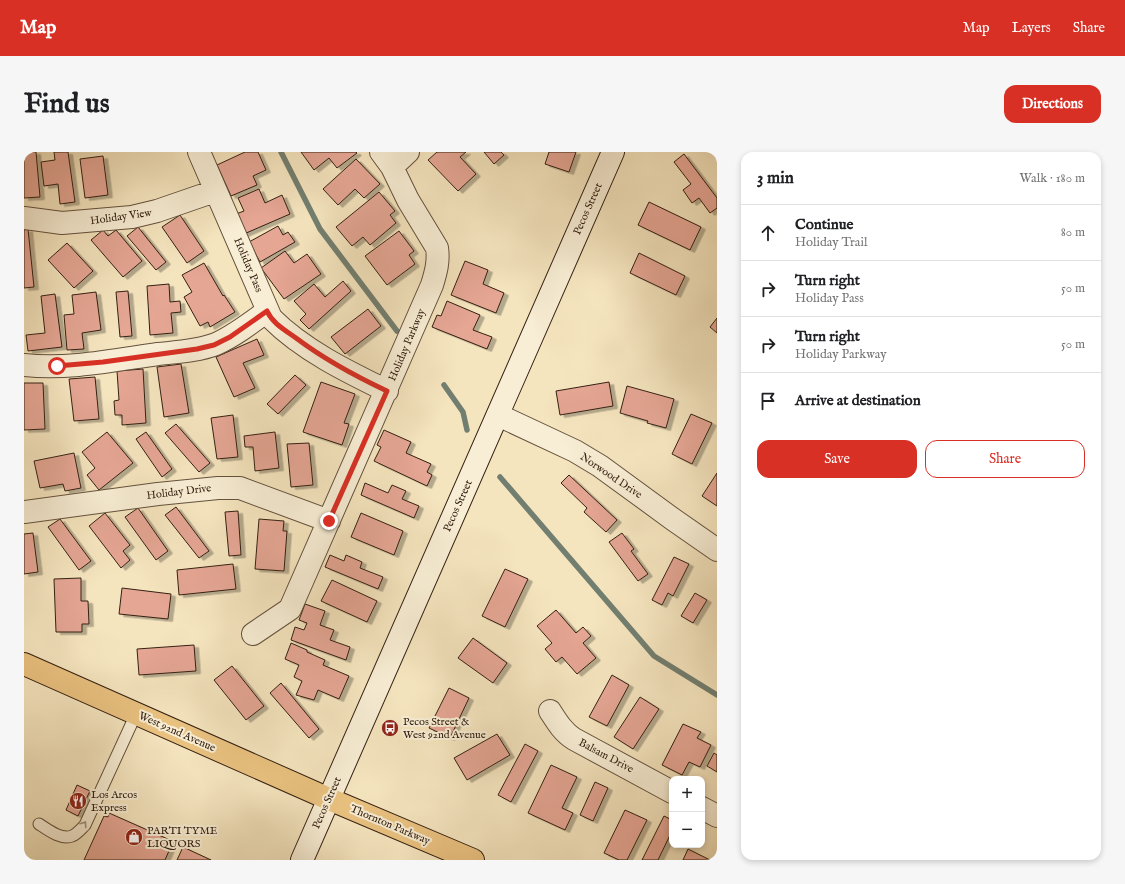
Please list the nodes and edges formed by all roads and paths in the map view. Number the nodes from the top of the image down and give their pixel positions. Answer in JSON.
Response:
{"nodes":[{"id":1,"x":199,"y":152,"type":"edge"},
{"id":2,"x":408,"y":152,"type":"edge"},
{"id":3,"x":613,"y":152,"type":"edge"},
{"id":4,"x":386,"y":160,"type":"edge"},
{"id":5,"x":215,"y":191,"type":"junction"},
{"id":6,"x":24,"y":218,"type":"edge"},
{"id":7,"x":267,"y":311,"type":"junction"},
{"id":8,"x":24,"y":365,"type":"edge"},
{"id":9,"x":387,"y":391,"type":"junction"},
{"id":10,"x":498,"y":415,"type":"junction"},
{"id":11,"x":24,"y":512,"type":"edge"},
{"id":12,"x":329,"y":521,"type":"junction"},
{"id":13,"x":717,"y":550,"type":"edge"},
{"id":14,"x":252,"y":634,"type":"dead end"},
{"id":15,"x":24,"y":664,"type":"edge"},
{"id":16,"x":550,"y":711,"type":"dead end"},
{"id":17,"x":136,"y":714,"type":"junction"},
{"id":18,"x":669,"y":790,"type":"edge"},
{"id":19,"x":329,"y":799,"type":"junction"},
{"id":20,"x":705,"y":810,"type":"edge"},
{"id":21,"x":717,"y":816,"type":"edge"},
{"id":22,"x":40,"y":824,"type":"dead end"},
{"id":23,"x":302,"y":860,"type":"edge"},
{"id":24,"x":473,"y":860,"type":"edge"}],
"edges":[{"from":1,"to":5,"type":"street","name":"Holiday Pass"},
{"from":2,"to":4,"type":"street"},
{"from":3,"to":10,"type":"street","name":"Pecos Street"},
{"from":4,"to":9,"type":"street","name":"Holiday Parkway"},
{"from":5,"to":6,"type":"street","name":"Holiday View"},
{"from":5,"to":7,"type":"street","name":"Holiday Pass"},
{"from":7,"to":8,"type":"street"},
{"from":7,"to":9,"type":"street","name":"Holiday Pass"},
{"from":9,"to":12,"type":"street","name":"Holiday Parkway"},
{"from":10,"to":13,"type":"street","name":"Norwood Drive"},
{"from":10,"to":19,"type":"street","name":"Pecos Street"},
{"from":11,"to":12,"type":"street","name":"Holiday Drive"},
{"from":12,"to":14,"type":"street","name":"Holiday Parkway"},
{"from":15,"to":17,"type":"main road","name":"West 92nd Avenue"},
{"from":16,"to":18,"type":"street","name":"Balsam Drive"},
{"from":17,"to":19,"type":"main road","name":"West 92nd Avenue"},
{"from":22,"to":17,"type":"lane","one_way":true},
{"from":19,"to":23,"type":"street","name":"Pecos Street"},
{"from":19,"to":24,"type":"main road","name":"Thornton Parkway"},
{"from":20,"to":21,"type":"street"}]}
